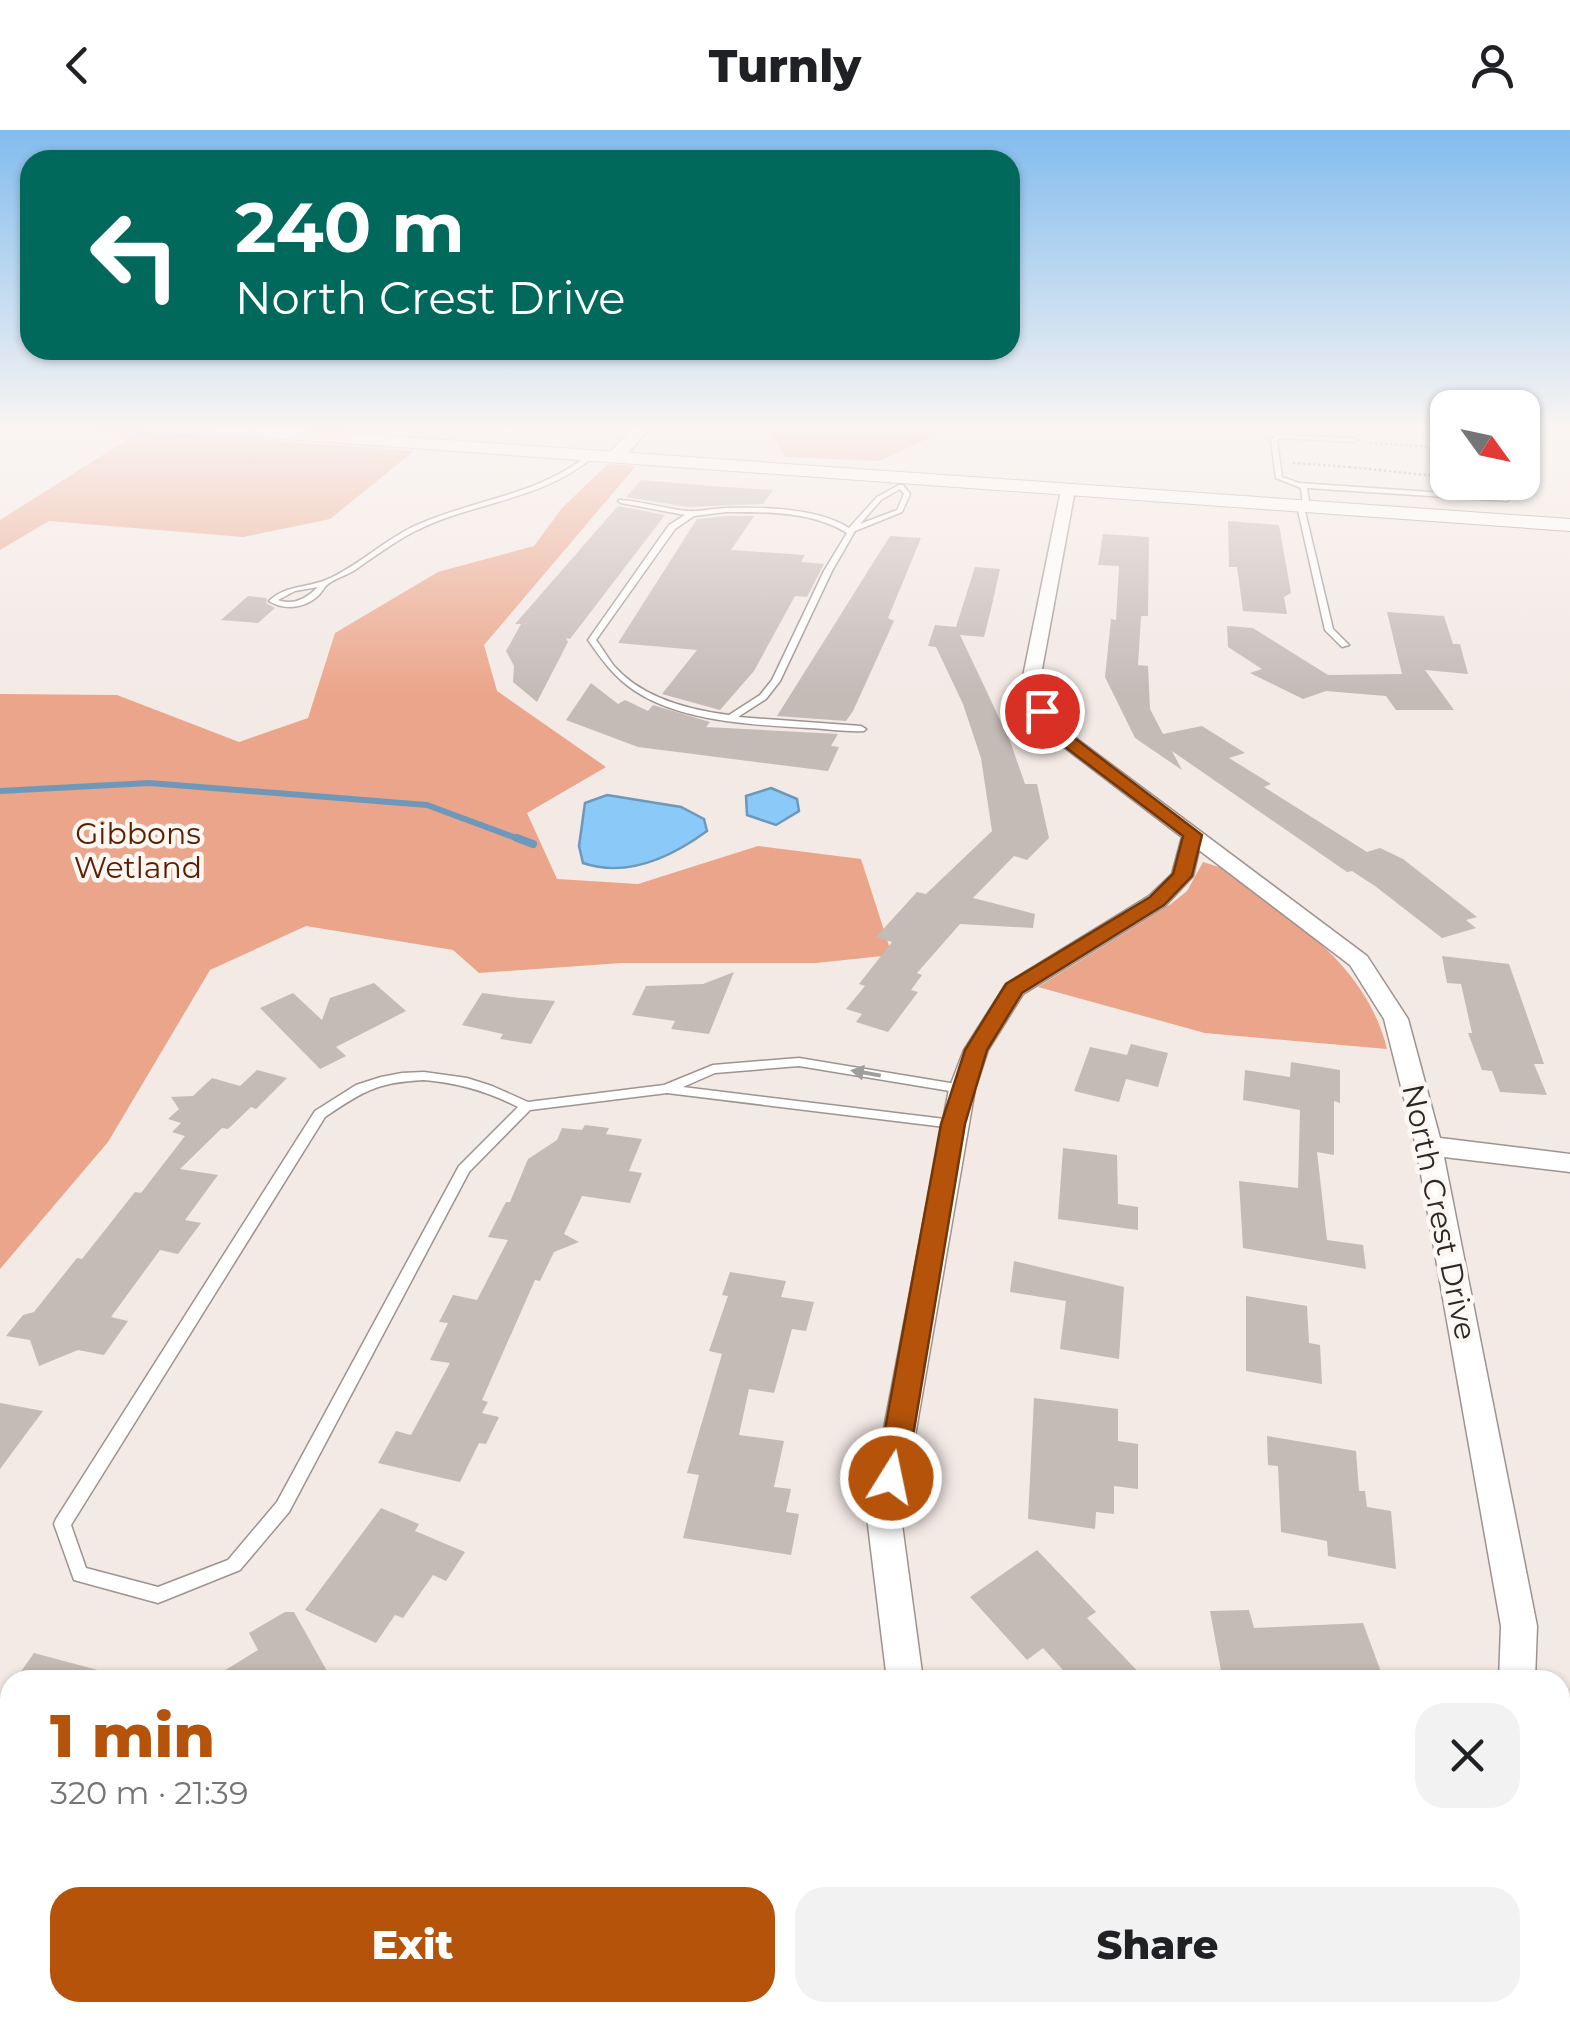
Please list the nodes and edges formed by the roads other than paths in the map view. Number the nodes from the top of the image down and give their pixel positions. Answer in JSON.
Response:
{"nodes":[{"id":1,"x":443,"y":517,"type":"edge"},
{"id":2,"x":686,"y":517,"type":"edge"},
{"id":3,"x":821,"y":517,"type":"edge"},
{"id":4,"x":861,"y":517,"type":"edge"},
{"id":5,"x":884,"y":517,"type":"edge"},
{"id":6,"x":1063,"y":517,"type":"edge"},
{"id":7,"x":1306,"y":517,"type":"edge"},
{"id":8,"x":1483,"y":517,"type":"edge"},
{"id":9,"x":1570,"y":526,"type":"edge"},
{"id":10,"x":848,"y":531,"type":"junction"},
{"id":11,"x":324,"y":583,"type":"junction"},
{"id":12,"x":1346,"y":646,"type":"dead end"},
{"id":13,"x":732,"y":716,"type":"junction"},
{"id":14,"x":861,"y":729,"type":"dead end"},
{"id":15,"x":1193,"y":835,"type":"junction"},
{"id":16,"x":666,"y":1089,"type":"junction"},
{"id":17,"x":962,"y":1089,"type":"junction"},
{"id":18,"x":526,"y":1106,"type":"junction"},
{"id":19,"x":953,"y":1124,"type":"junction"},
{"id":20,"x":1429,"y":1146,"type":"junction"},
{"id":21,"x":1570,"y":1162,"type":"edge"},
{"id":22,"x":904,"y":1670,"type":"edge"},
{"id":23,"x":1517,"y":1670,"type":"edge"}],
"edges":[{"from":1,"to":11,"type":"lane"},
{"from":2,"to":13,"type":"lane"},
{"from":3,"to":10,"type":"lane"},
{"from":4,"to":10,"type":"lane"},
{"from":5,"to":10,"type":"lane"},
{"from":6,"to":15,"type":"street","name":"North Crest Drive"},
{"from":7,"to":12,"type":"lane"},
{"from":8,"to":9,"type":"main road"},
{"from":10,"to":13,"type":"lane"},
{"from":11,"to":11,"type":"lane"},
{"from":13,"to":14,"type":"lane"},
{"from":15,"to":17,"type":"street"},
{"from":15,"to":20,"type":"street","name":"North Crest Drive"},
{"from":17,"to":16,"type":"lane","one_way":true},
{"from":16,"to":18,"type":"lane"},
{"from":16,"to":19,"type":"lane"},
{"from":17,"to":19,"type":"street"},
{"from":18,"to":18,"type":"lane"},
{"from":19,"to":22,"type":"street"},
{"from":20,"to":21,"type":"street"},
{"from":20,"to":23,"type":"street","name":"North Crest Drive"}]}
